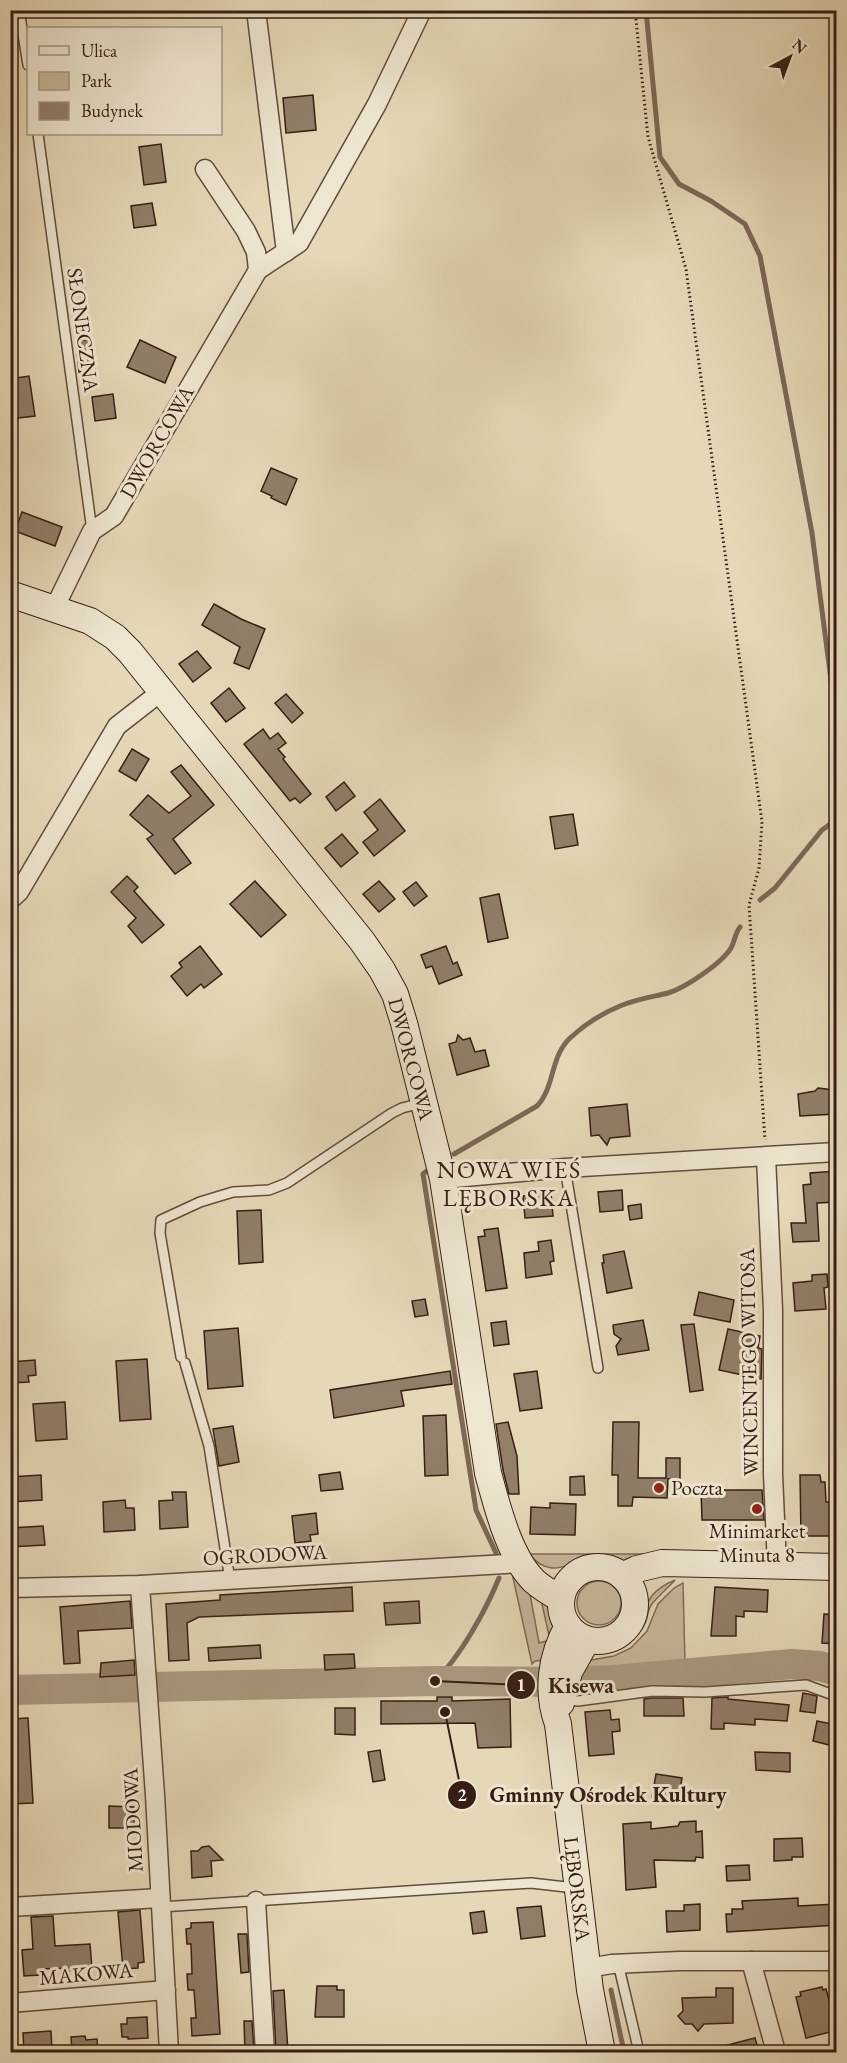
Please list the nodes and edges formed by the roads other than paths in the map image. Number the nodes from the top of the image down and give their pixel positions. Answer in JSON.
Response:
{"nodes":[{"id":1,"x":19,"y":10,"type":"edge"},
{"id":2,"x":256,"y":10,"type":"edge"},
{"id":3,"x":422,"y":10,"type":"edge"},
{"id":4,"x":27,"y":59,"type":"edge"},
{"id":5,"x":38,"y":135,"type":"edge"},
{"id":6,"x":205,"y":170,"type":"dead end"},
{"id":7,"x":286,"y":252,"type":"junction"},
{"id":8,"x":258,"y":270,"type":"junction"},
{"id":9,"x":92,"y":531,"type":"junction"},
{"id":10,"x":10,"y":594,"type":"edge"},
{"id":11,"x":54,"y":609,"type":"junction"},
{"id":12,"x":162,"y":691,"type":"junction"},
{"id":13,"x":10,"y":900,"type":"edge"},
{"id":14,"x":424,"y":1103,"type":"junction"},
{"id":15,"x":837,"y":1152,"type":"edge"},
{"id":16,"x":766,"y":1157,"type":"junction"},
{"id":17,"x":565,"y":1168,"type":"junction"},
{"id":18,"x":443,"y":1179,"type":"junction"},
{"id":19,"x":598,"y":1368,"type":"dead end"},
{"id":20,"x":522,"y":1563,"type":"junction"},
{"id":21,"x":713,"y":1564,"type":"junction"},
{"id":22,"x":777,"y":1566,"type":"junction"},
{"id":23,"x":837,"y":1568,"type":"edge"},
{"id":24,"x":622,"y":1576,"type":"junction"},
{"id":25,"x":230,"y":1580,"type":"junction"},
{"id":26,"x":140,"y":1585,"type":"junction"},
{"id":27,"x":10,"y":1588,"type":"edge"},
{"id":28,"x":564,"y":1591,"type":"junction"},
{"id":29,"x":635,"y":1600,"type":"junction"},
{"id":30,"x":578,"y":1633,"type":"junction"},
{"id":31,"x":559,"y":1685,"type":"junction"},
{"id":32,"x":837,"y":1696,"type":"edge"},
{"id":33,"x":578,"y":1888,"type":"junction"},
{"id":34,"x":256,"y":1901,"type":"junction"},
{"id":35,"x":160,"y":1902,"type":"junction"},
{"id":36,"x":10,"y":1907,"type":"edge"},
{"id":37,"x":751,"y":1961,"type":"junction"},
{"id":38,"x":837,"y":1961,"type":"edge"},
{"id":39,"x":618,"y":1963,"type":"junction"},
{"id":40,"x":588,"y":1968,"type":"junction"},
{"id":41,"x":166,"y":1990,"type":"junction"},
{"id":42,"x":10,"y":2003,"type":"edge"},
{"id":43,"x":169,"y":2052,"type":"edge"},
{"id":44,"x":265,"y":2052,"type":"edge"},
{"id":45,"x":602,"y":2052,"type":"edge"},
{"id":46,"x":639,"y":2052,"type":"edge"},
{"id":47,"x":776,"y":2052,"type":"edge"}],
"edges":[{"from":1,"to":4,"type":"lane"},
{"from":2,"to":7,"type":"street"},
{"from":3,"to":7,"type":"street","name":"DWORCOWA"},
{"from":5,"to":9,"type":"lane","name":"SŁONECZNA"},
{"from":6,"to":8,"type":"street"},
{"from":7,"to":8,"type":"street","name":"DWORCOWA"},
{"from":8,"to":9,"type":"street","name":"DWORCOWA"},
{"from":9,"to":11,"type":"street","name":"DWORCOWA"},
{"from":10,"to":11,"type":"street","name":"DWORCOWA"},
{"from":11,"to":12,"type":"street","name":"DWORCOWA"},
{"from":12,"to":13,"type":"street"},
{"from":12,"to":14,"type":"street","name":"DWORCOWA"},
{"from":14,"to":18,"type":"street","name":"DWORCOWA"},
{"from":14,"to":25,"type":"lane"},
{"from":15,"to":16,"type":"street"},
{"from":16,"to":17,"type":"street"},
{"from":16,"to":22,"type":"street","name":"WINCENTEGO WITOSA"},
{"from":17,"to":18,"type":"street"},
{"from":17,"to":19,"type":"lane"},
{"from":18,"to":20,"type":"street","name":"DWORCOWA"},
{"from":20,"to":25,"type":"street","name":"OGRODOWA"},
{"from":20,"to":28,"type":"street","name":"DWORCOWA"},
{"from":21,"to":22,"type":"street"},
{"from":21,"to":24,"type":"street"},
{"from":21,"to":29,"type":"street"},
{"from":22,"to":23,"type":"street"},
{"from":24,"to":28,"type":"street"},
{"from":24,"to":29,"type":"street"},
{"from":25,"to":26,"type":"street","name":"OGRODOWA"},
{"from":26,"to":27,"type":"street","name":"OGRODOWA"},
{"from":26,"to":35,"type":"street","name":"MIODOWA"},
{"from":28,"to":30,"type":"street"},
{"from":29,"to":30,"type":"street"},
{"from":30,"to":31,"type":"street"},
{"from":31,"to":32,"type":"lane"},
{"from":31,"to":33,"type":"street","name":"LĘBORSKA"},
{"from":33,"to":34,"type":"lane"},
{"from":33,"to":40,"type":"street","name":"LĘBORSKA"},
{"from":34,"to":35,"type":"lane"},
{"from":34,"to":44,"type":"street"},
{"from":35,"to":36,"type":"street"},
{"from":35,"to":41,"type":"street","name":"MIODOWA"},
{"from":37,"to":38,"type":"street"},
{"from":37,"to":39,"type":"street"},
{"from":37,"to":47,"type":"street"},
{"from":39,"to":40,"type":"street"},
{"from":39,"to":46,"type":"lane"},
{"from":40,"to":45,"type":"street","name":"LĘBORSKA"},
{"from":41,"to":42,"type":"street","name":"MAKOWA"},
{"from":41,"to":43,"type":"street","name":"MIODOWA"}]}
